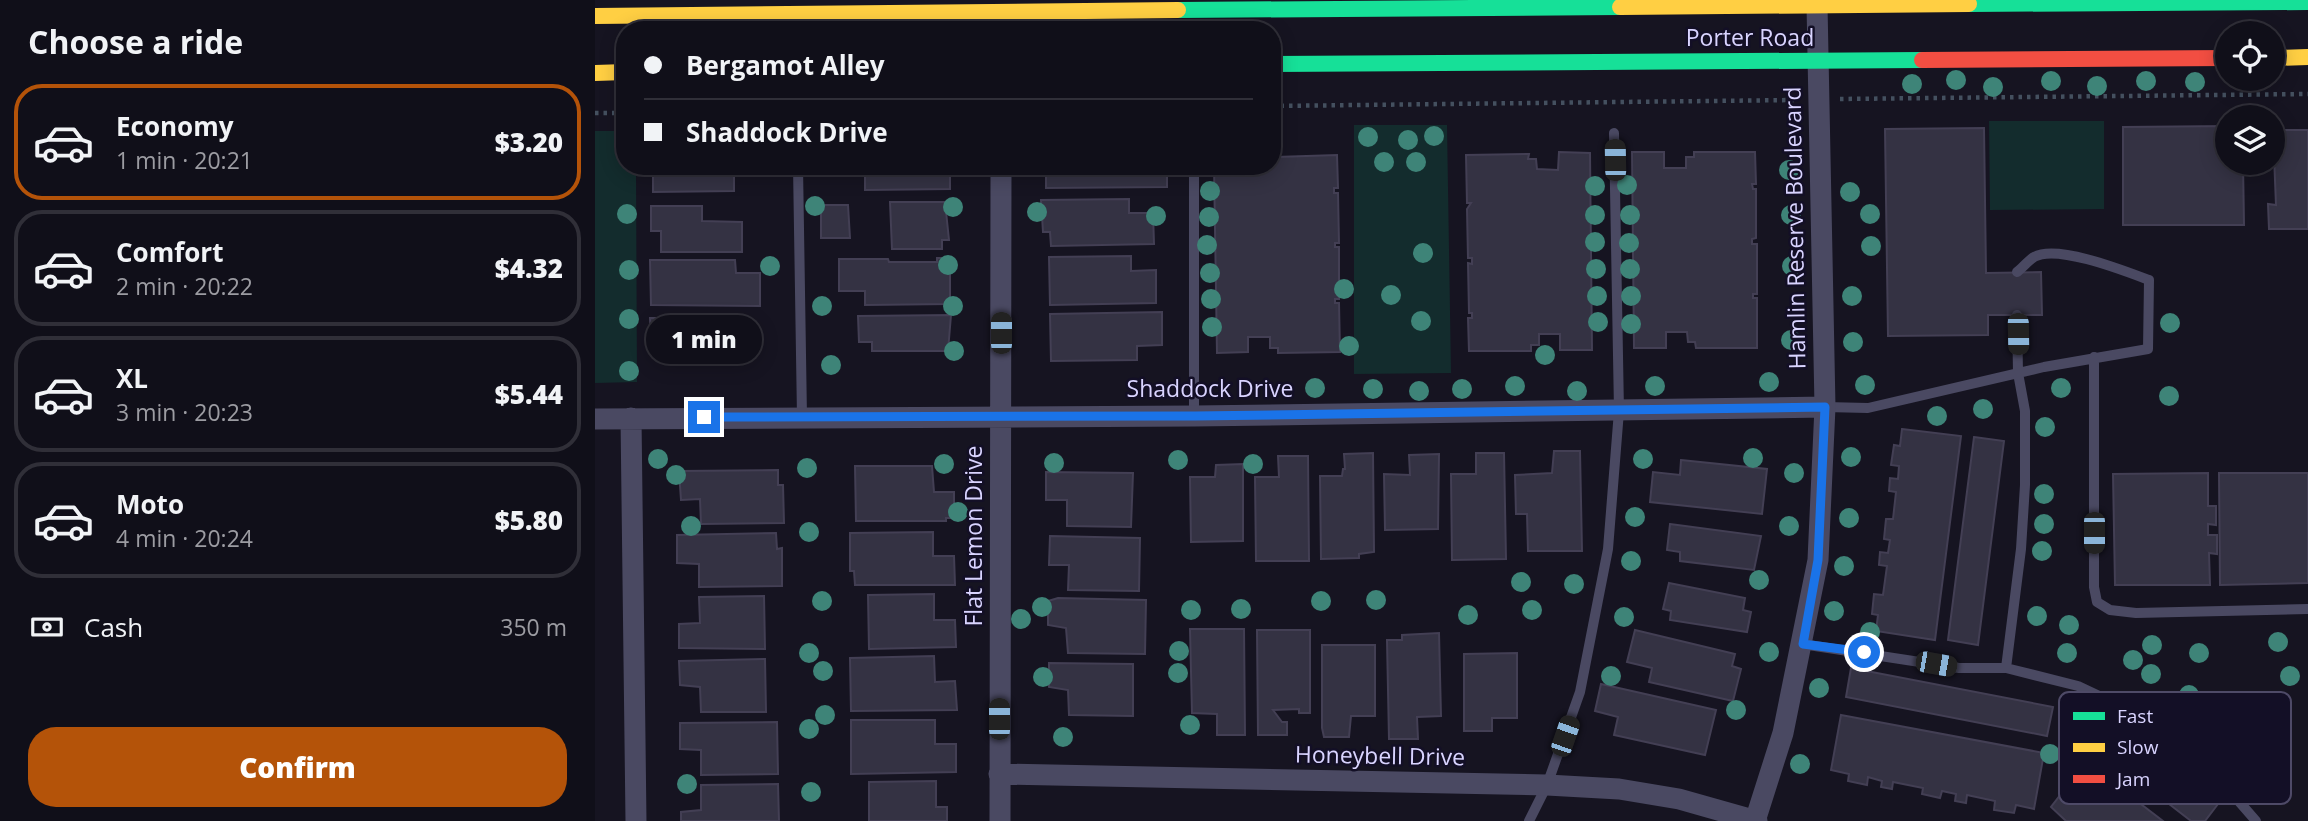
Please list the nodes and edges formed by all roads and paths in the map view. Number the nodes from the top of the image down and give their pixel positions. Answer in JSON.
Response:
{"nodes":[{"id":1,"x":2308,"y":2,"type":"edge"},
{"id":2,"x":1817,"y":5,"type":"junction"},
{"id":3,"x":635,"y":8,"type":"edge"},
{"id":4,"x":595,"y":16,"type":"edge"},
{"id":5,"x":1001,"y":20,"type":"edge"},
{"id":6,"x":2308,"y":57,"type":"edge"},
{"id":7,"x":2215,"y":58,"type":"edge"},
{"id":8,"x":2285,"y":58,"type":"edge"},
{"id":9,"x":1818,"y":60,"type":"junction"},
{"id":10,"x":1281,"y":64,"type":"edge"},
{"id":11,"x":616,"y":72,"type":"edge"},
{"id":12,"x":595,"y":73,"type":"edge"},
{"id":13,"x":2308,"y":94,"type":"edge"},
{"id":14,"x":1819,"y":100,"type":"junction"},
{"id":15,"x":1281,"y":106,"type":"edge"},
{"id":16,"x":595,"y":113,"type":"edge"},
{"id":17,"x":616,"y":113,"type":"edge"},
{"id":18,"x":1614,"y":133,"type":"dead end"},
{"id":19,"x":798,"y":175,"type":"edge"},
{"id":20,"x":1001,"y":175,"type":"edge"},
{"id":21,"x":1194,"y":175,"type":"edge"},
{"id":22,"x":2017,"y":272,"type":"dead end"},
{"id":23,"x":2017,"y":315,"type":"dead end"},
{"id":24,"x":2094,"y":357,"type":"junction"},
{"id":25,"x":2018,"y":373,"type":"junction"},
{"id":26,"x":1825,"y":407,"type":"junction"},
{"id":27,"x":1619,"y":411,"type":"junction"},
{"id":28,"x":1000,"y":416,"type":"junction"},
{"id":29,"x":1195,"y":416,"type":"junction"},
{"id":30,"x":802,"y":417,"type":"junction"},
{"id":31,"x":595,"y":418,"type":"edge"},
{"id":32,"x":631,"y":418,"type":"junction"},
{"id":33,"x":2308,"y":609,"type":"edge"},
{"id":34,"x":1803,"y":644,"type":"junction"},
{"id":35,"x":2006,"y":668,"type":"junction"},
{"id":36,"x":2091,"y":692,"type":"edge"},
{"id":37,"x":999,"y":774,"type":"junction"},
{"id":38,"x":1547,"y":785,"type":"junction"},
{"id":39,"x":2241,"y":804,"type":"edge"},
{"id":40,"x":636,"y":821,"type":"edge"},
{"id":41,"x":1000,"y":821,"type":"edge"},
{"id":42,"x":1529,"y":821,"type":"edge"},
{"id":43,"x":1756,"y":821,"type":"edge"},
{"id":44,"x":2256,"y":821,"type":"edge"}],
"edges":[{"from":1,"to":2,"type":"street","name":"Porter Road"},
{"from":2,"to":5,"type":"street","name":"Porter Road"},
{"from":2,"to":9,"type":"street","name":"Hamlin Reserve Boulevard"},
{"from":3,"to":4,"type":"street","name":"Porter Road"},
{"from":3,"to":5,"type":"street","name":"Porter Road"},
{"from":6,"to":8,"type":"street"},
{"from":7,"to":9,"type":"street","name":"Porter Road"},
{"from":9,"to":10,"type":"street","name":"Porter Road"},
{"from":9,"to":14,"type":"street","name":"Hamlin Reserve Boulevard"},
{"from":11,"to":12,"type":"street"},
{"from":13,"to":14,"type":"path"},
{"from":14,"to":15,"type":"path"},
{"from":14,"to":26,"type":"street","name":"Hamlin Reserve Boulevard"},
{"from":16,"to":17,"type":"path"},
{"from":18,"to":27,"type":"lane"},
{"from":19,"to":30,"type":"lane"},
{"from":20,"to":28,"type":"street","name":"Flat Lemon Drive"},
{"from":21,"to":29,"type":"lane"},
{"from":22,"to":24,"type":"lane"},
{"from":23,"to":25,"type":"lane"},
{"from":24,"to":25,"type":"lane"},
{"from":24,"to":33,"type":"lane"},
{"from":25,"to":26,"type":"lane"},
{"from":25,"to":35,"type":"lane"},
{"from":26,"to":27,"type":"street","name":"Shaddock Drive"},
{"from":26,"to":34,"type":"street","name":"Hamlin Reserve Boulevard"},
{"from":27,"to":29,"type":"street","name":"Shaddock Drive"},
{"from":27,"to":38,"type":"lane"},
{"from":28,"to":29,"type":"street","name":"Shaddock Drive"},
{"from":28,"to":30,"type":"street","name":"Shaddock Drive"},
{"from":28,"to":37,"type":"street","name":"Flat Lemon Drive"},
{"from":30,"to":32,"type":"street","name":"Shaddock Drive"},
{"from":31,"to":32,"type":"street","name":"Shaddock Drive"},
{"from":32,"to":40,"type":"street"},
{"from":34,"to":35,"type":"lane"},
{"from":34,"to":43,"type":"street","name":"Hamlin Reserve Boulevard"},
{"from":35,"to":36,"type":"lane"},
{"from":37,"to":38,"type":"street","name":"Honeybell Drive"},
{"from":37,"to":41,"type":"street","name":"Flat Lemon Drive"},
{"from":38,"to":42,"type":"lane"},
{"from":38,"to":43,"type":"street","name":"Honeybell Drive"},
{"from":39,"to":44,"type":"lane"}]}
